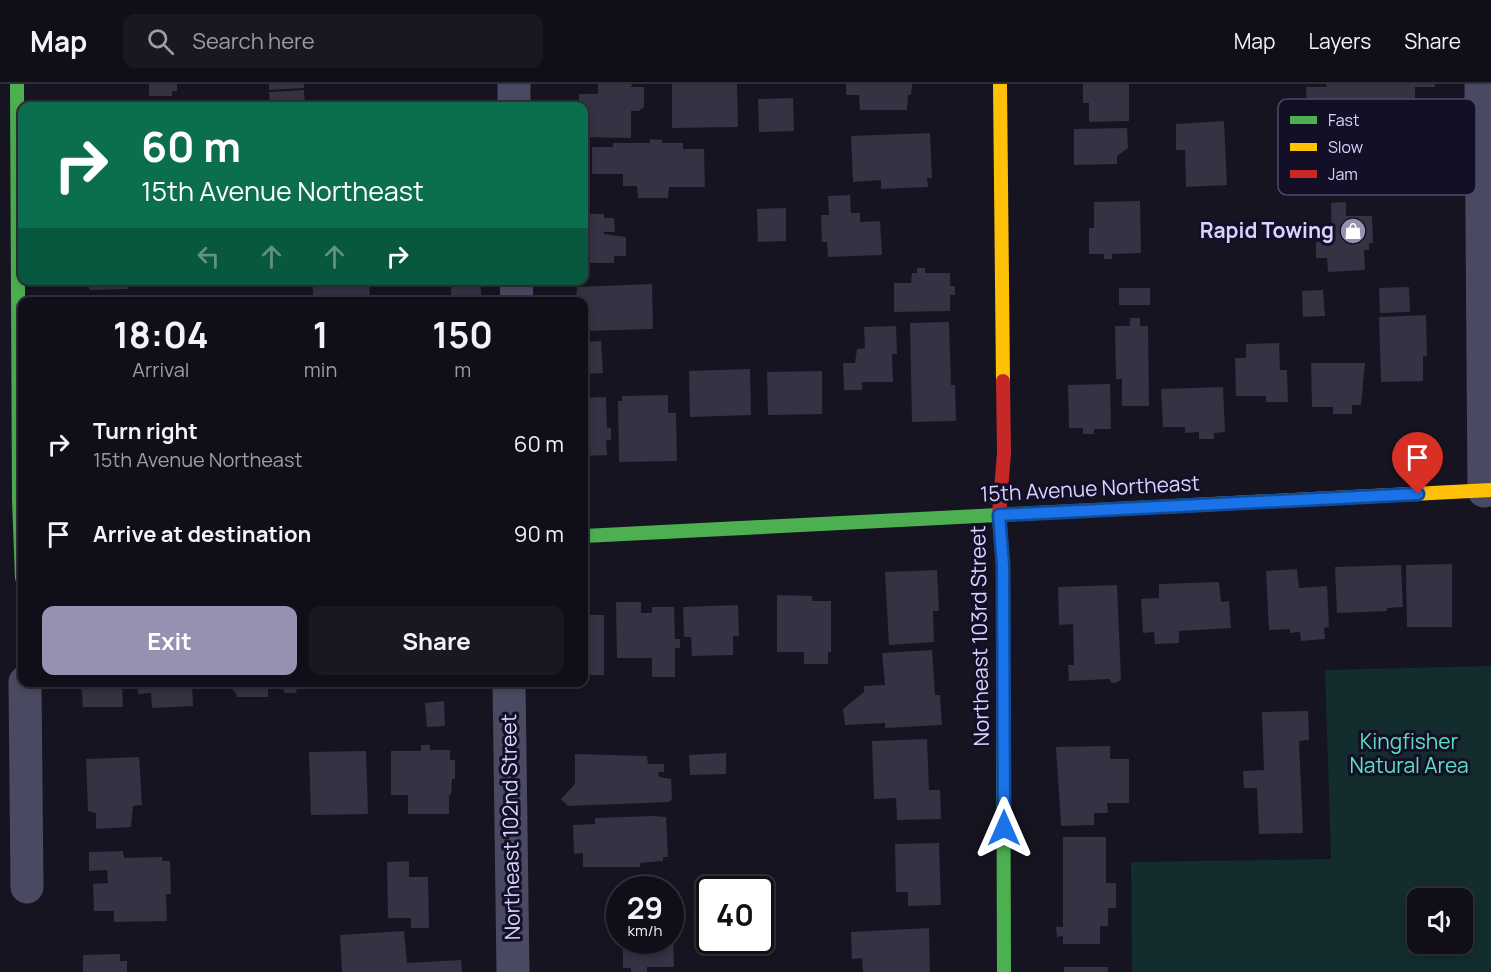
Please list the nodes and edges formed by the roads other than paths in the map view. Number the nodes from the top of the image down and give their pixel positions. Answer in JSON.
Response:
{"nodes":[{"id":1,"x":17,"y":84,"type":"edge"},
{"id":2,"x":514,"y":84,"type":"edge"},
{"id":3,"x":1000,"y":84,"type":"edge"},
{"id":4,"x":1481,"y":84,"type":"edge"},
{"id":5,"x":514,"y":102,"type":"edge"},
{"id":6,"x":1488,"y":491,"type":"edge"},
{"id":7,"x":999,"y":515,"type":"junction"},
{"id":8,"x":588,"y":536,"type":"edge"},
{"id":9,"x":18,"y":564,"type":"edge"},
{"id":10,"x":25,"y":687,"type":"edge"},
{"id":11,"x":509,"y":687,"type":"edge"},
{"id":12,"x":27,"y":887,"type":"dead end"},
{"id":13,"x":513,"y":972,"type":"edge"},
{"id":14,"x":1004,"y":972,"type":"edge"}],
"edges":[{"from":1,"to":9,"type":"street"},
{"from":2,"to":5,"type":"street"},
{"from":3,"to":7,"type":"street","name":"Northeast 103rd Street"},
{"from":4,"to":6,"type":"street"},
{"from":6,"to":7,"type":"street","name":"15th Avenue Northeast"},
{"from":7,"to":8,"type":"street","name":"15th Avenue Northeast"},
{"from":7,"to":14,"type":"street","name":"Northeast 103rd Street"},
{"from":10,"to":12,"type":"street"},
{"from":11,"to":13,"type":"street","name":"Northeast 102nd Street"}]}
